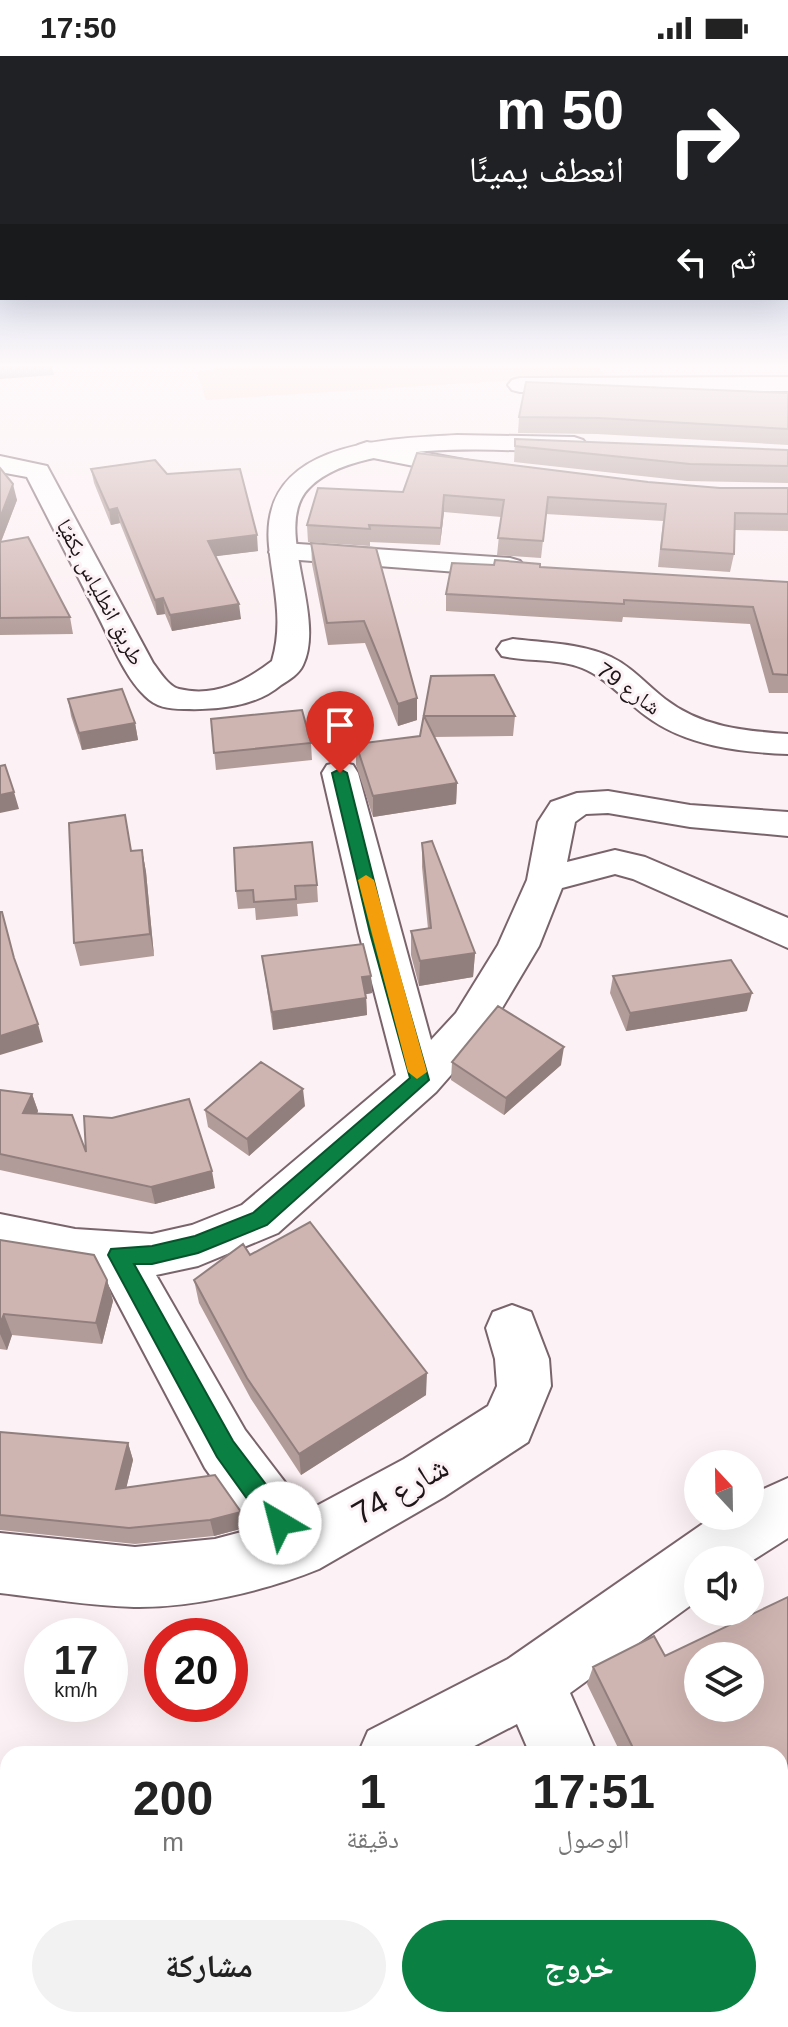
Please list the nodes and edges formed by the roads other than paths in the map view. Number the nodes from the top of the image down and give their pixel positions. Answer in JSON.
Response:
{"nodes":[{"id":1,"x":349,"y":457,"type":"edge"},
{"id":2,"x":406,"y":457,"type":"edge"},
{"id":3,"x":0,"y":464,"type":"edge"},
{"id":4,"x":501,"y":474,"type":"edge"},
{"id":5,"x":283,"y":552,"type":"junction"},
{"id":6,"x":543,"y":569,"type":"edge"},
{"id":7,"x":513,"y":649,"type":"dead end"},
{"id":8,"x":788,"y":744,"type":"edge"},
{"id":9,"x":340,"y":773,"type":"dead end"},
{"id":10,"x":788,"y":824,"type":"edge"},
{"id":11,"x":546,"y":880,"type":"junction"},
{"id":12,"x":788,"y":934,"type":"edge"},
{"id":13,"x":420,"y":1080,"type":"junction"},
{"id":14,"x":0,"y":1235,"type":"edge"},
{"id":15,"x":118,"y":1255,"type":"junction"},
{"id":16,"x":512,"y":1328,"type":"dead end"},
{"id":17,"x":788,"y":1506,"type":"edge"},
{"id":18,"x":722,"y":1546,"type":"edge"},
{"id":19,"x":298,"y":1548,"type":"junction"},
{"id":20,"x":0,"y":1563,"type":"edge"},
{"id":21,"x":684,"y":1572,"type":"edge"},
{"id":22,"x":531,"y":1682,"type":"junction"},
{"id":23,"x":407,"y":1746,"type":"edge"},
{"id":24,"x":560,"y":1746,"type":"edge"}],
"edges":[{"from":1,"to":5,"type":"main road","name":"طريق انطلياس بكفيّا"},
{"from":2,"to":4,"type":"main road"},
{"from":3,"to":5,"type":"main road","name":"طريق انطلياس بكفيّا"},
{"from":5,"to":6,"type":"main road"},
{"from":7,"to":8,"type":"main road","name":"شارع 79"},
{"from":9,"to":13,"type":"main road"},
{"from":10,"to":11,"type":"main road"},
{"from":11,"to":12,"type":"main road"},
{"from":11,"to":13,"type":"main road"},
{"from":13,"to":15,"type":"main road"},
{"from":14,"to":15,"type":"main road"},
{"from":15,"to":19,"type":"main road"},
{"from":16,"to":19,"type":"main road","name":"شارع 74"},
{"from":17,"to":18,"type":"main road"},
{"from":19,"to":20,"type":"main road","name":"شارع 74"},
{"from":21,"to":22,"type":"main road"},
{"from":22,"to":23,"type":"main road"},
{"from":22,"to":24,"type":"main road"}]}
